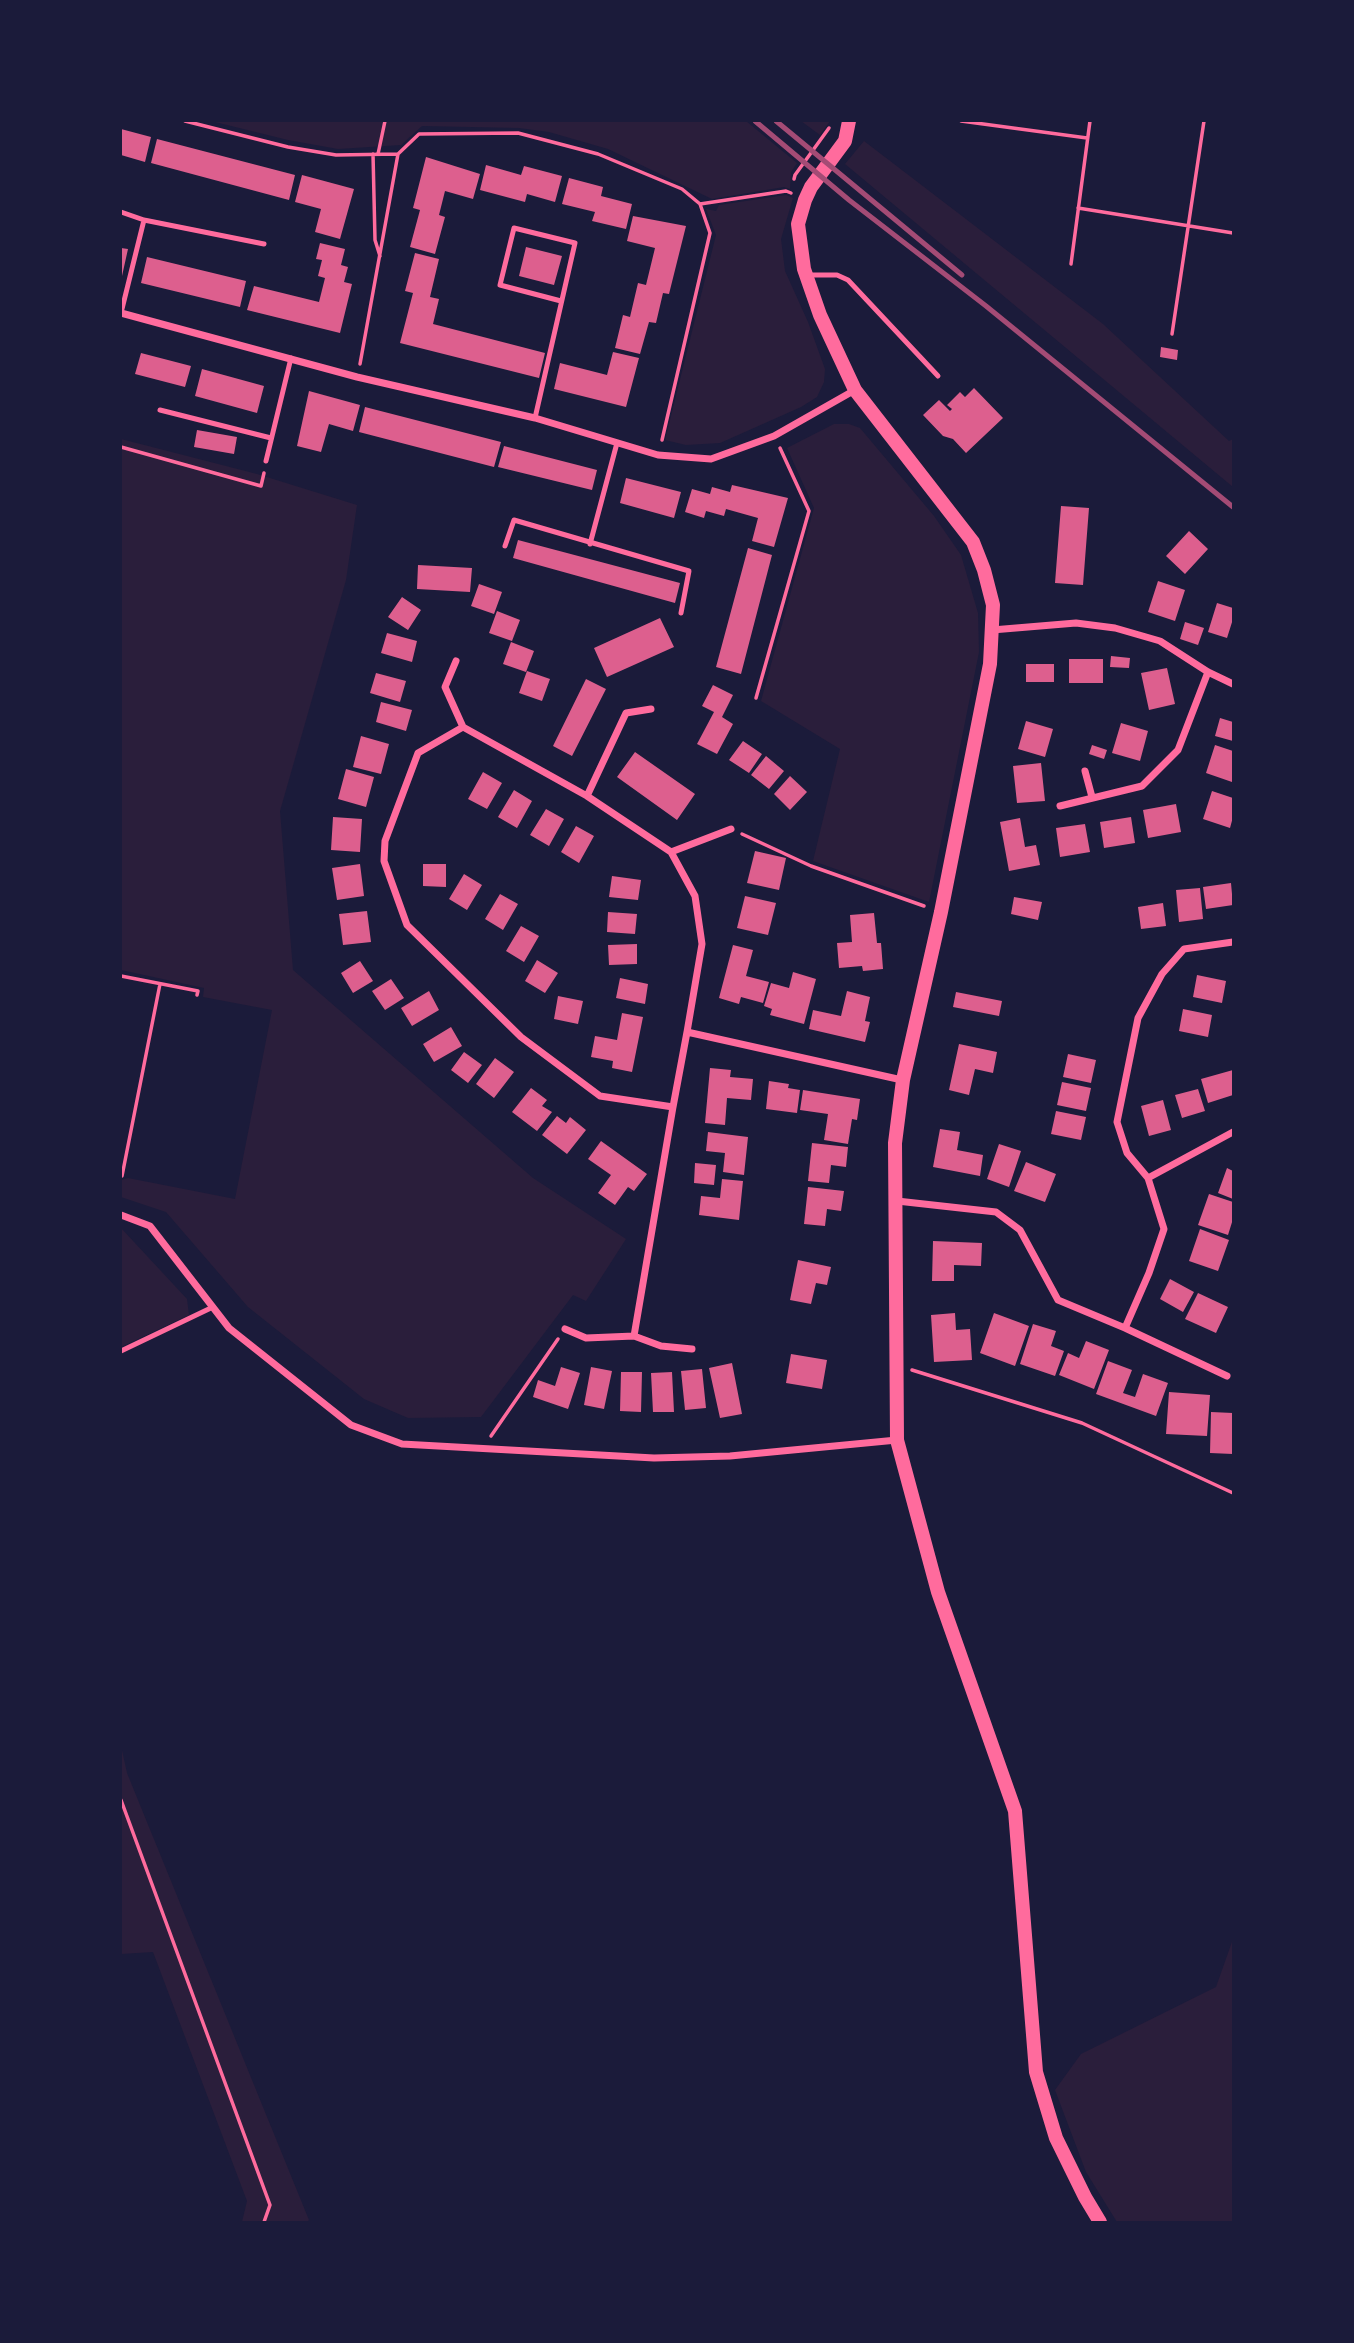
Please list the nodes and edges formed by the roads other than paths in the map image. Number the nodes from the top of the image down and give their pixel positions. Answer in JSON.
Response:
{"nodes":[{"id":1,"x":849,"y":121,"type":"edge"},
{"id":2,"x":121,"y":212,"type":"edge"},
{"id":3,"x":144,"y":220,"type":"junction"},
{"id":4,"x":264,"y":244,"type":"dead end"},
{"id":5,"x":806,"y":275,"type":"junction"},
{"id":6,"x":561,"y":301,"type":"junction"},
{"id":7,"x":121,"y":313,"type":"edge"},
{"id":8,"x":291,"y":358,"type":"junction"},
{"id":9,"x":938,"y":376,"type":"dead end"},
{"id":10,"x":855,"y":390,"type":"junction"},
{"id":11,"x":160,"y":410,"type":"dead end"},
{"id":12,"x":536,"y":418,"type":"junction"},
{"id":13,"x":271,"y":438,"type":"junction"},
{"id":14,"x":617,"y":443,"type":"junction"},
{"id":15,"x":266,"y":461,"type":"road end"},
{"id":16,"x":590,"y":544,"type":"junction"},
{"id":17,"x":505,"y":546,"type":"dead end"},
{"id":18,"x":681,"y":613,"type":"dead end"},
{"id":19,"x":992,"y":630,"type":"junction"},
{"id":20,"x":456,"y":661,"type":"dead end"},
{"id":21,"x":1208,"y":672,"type":"junction"},
{"id":22,"x":1233,"y":684,"type":"edge"},
{"id":23,"x":651,"y":709,"type":"dead end"},
{"id":24,"x":463,"y":727,"type":"junction"},
{"id":25,"x":1085,"y":771,"type":"dead end"},
{"id":26,"x":587,"y":796,"type":"junction"},
{"id":27,"x":1092,"y":797,"type":"junction"},
{"id":28,"x":1060,"y":806,"type":"dead end"},
{"id":29,"x":731,"y":829,"type":"road end"},
{"id":30,"x":671,"y":852,"type":"junction"},
{"id":31,"x":1233,"y":942,"type":"edge"},
{"id":32,"x":687,"y":1032,"type":"junction"},
{"id":33,"x":903,"y":1080,"type":"junction"},
{"id":34,"x":673,"y":1107,"type":"junction"},
{"id":35,"x":1233,"y":1132,"type":"edge"},
{"id":36,"x":1148,"y":1178,"type":"junction"},
{"id":37,"x":897,"y":1201,"type":"junction"},
{"id":38,"x":121,"y":1215,"type":"edge"},
{"id":39,"x":213,"y":1307,"type":"junction"},
{"id":40,"x":1125,"y":1328,"type":"junction"},
{"id":41,"x":565,"y":1329,"type":"road end"},
{"id":42,"x":634,"y":1336,"type":"junction"},
{"id":43,"x":692,"y":1349,"type":"dead end"},
{"id":44,"x":121,"y":1351,"type":"edge"},
{"id":45,"x":1227,"y":1376,"type":"dead end"},
{"id":46,"x":897,"y":1440,"type":"junction"},
{"id":47,"x":1100,"y":2222,"type":"edge"}],
"edges":[{"from":1,"to":5,"type":"main road"},
{"from":2,"to":3,"type":"lane"},
{"from":3,"to":4,"type":"lane"},
{"from":3,"to":7,"type":"lane"},
{"from":5,"to":9,"type":"lane"},
{"from":5,"to":10,"type":"main road"},
{"from":6,"to":6,"type":"lane"},
{"from":6,"to":12,"type":"lane"},
{"from":7,"to":8,"type":"street"},
{"from":8,"to":12,"type":"street"},
{"from":8,"to":13,"type":"lane"},
{"from":10,"to":14,"type":"street"},
{"from":10,"to":19,"type":"main road"},
{"from":11,"to":13,"type":"lane"},
{"from":12,"to":14,"type":"street"},
{"from":13,"to":15,"type":"lane"},
{"from":14,"to":16,"type":"lane"},
{"from":16,"to":17,"type":"lane"},
{"from":16,"to":18,"type":"lane"},
{"from":19,"to":21,"type":"street"},
{"from":19,"to":33,"type":"main road"},
{"from":20,"to":24,"type":"street"},
{"from":21,"to":22,"type":"street"},
{"from":21,"to":27,"type":"street"},
{"from":23,"to":26,"type":"street"},
{"from":24,"to":26,"type":"street"},
{"from":24,"to":34,"type":"street"},
{"from":25,"to":27,"type":"street"},
{"from":26,"to":30,"type":"street"},
{"from":27,"to":28,"type":"street"},
{"from":29,"to":30,"type":"street"},
{"from":30,"to":32,"type":"street"},
{"from":31,"to":36,"type":"street"},
{"from":32,"to":33,"type":"street"},
{"from":32,"to":34,"type":"street"},
{"from":33,"to":37,"type":"main road"},
{"from":34,"to":42,"type":"street"},
{"from":35,"to":36,"type":"street"},
{"from":36,"to":40,"type":"street"},
{"from":37,"to":40,"type":"street"},
{"from":37,"to":46,"type":"main road"},
{"from":38,"to":39,"type":"street"},
{"from":39,"to":44,"type":"lane"},
{"from":39,"to":46,"type":"street"},
{"from":40,"to":45,"type":"street"},
{"from":41,"to":42,"type":"street"},
{"from":42,"to":43,"type":"street"},
{"from":46,"to":47,"type":"main road"}]}
